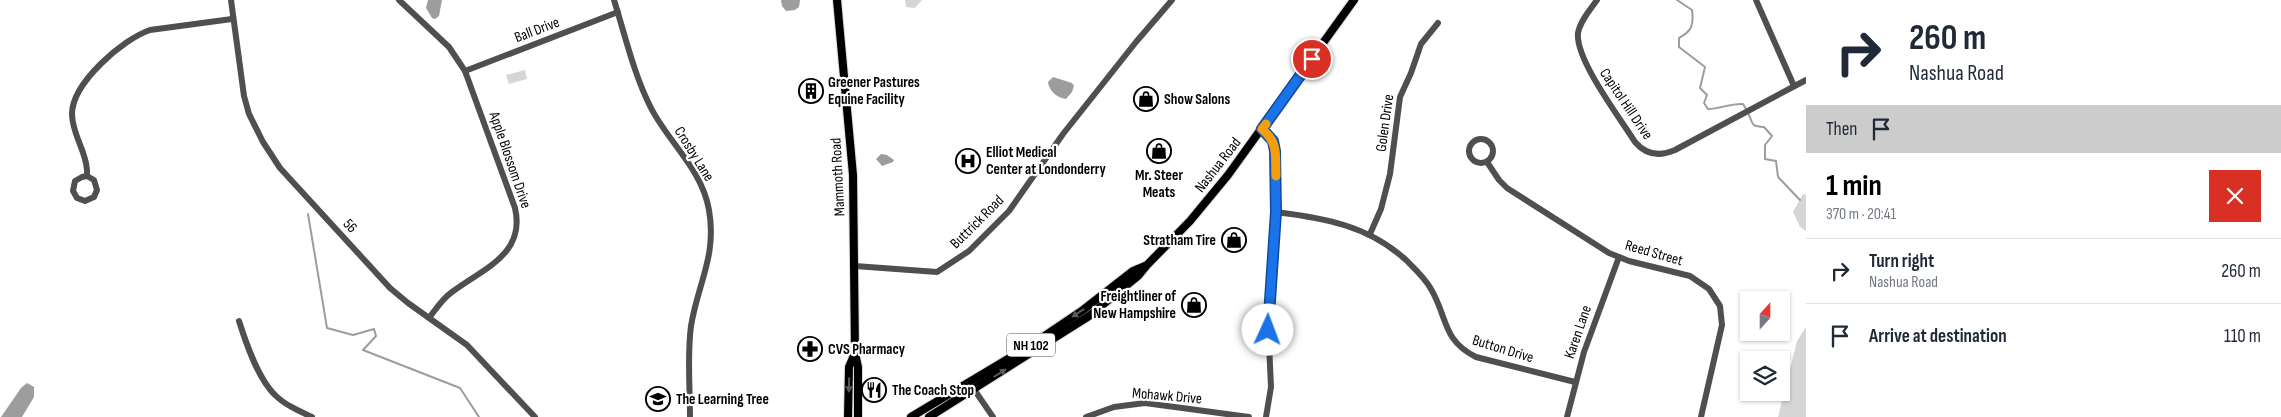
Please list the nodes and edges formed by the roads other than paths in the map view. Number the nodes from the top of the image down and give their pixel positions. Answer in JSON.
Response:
{"nodes":[{"id":1,"x":231,"y":0,"type":"edge"},
{"id":2,"x":399,"y":0,"type":"edge"},
{"id":3,"x":614,"y":0,"type":"edge"},
{"id":4,"x":836,"y":0,"type":"edge"},
{"id":5,"x":1172,"y":0,"type":"edge"},
{"id":6,"x":1354,"y":0,"type":"edge"},
{"id":7,"x":1597,"y":0,"type":"edge"},
{"id":8,"x":1756,"y":0,"type":"edge"},
{"id":9,"x":618,"y":12,"type":"junction"},
{"id":10,"x":232,"y":19,"type":"junction"},
{"id":11,"x":1438,"y":22,"type":"dead end"},
{"id":12,"x":465,"y":71,"type":"junction"},
{"id":13,"x":1806,"y":80,"type":"edge"},
{"id":14,"x":1794,"y":86,"type":"junction"},
{"id":15,"x":1262,"y":129,"type":"junction"},
{"id":16,"x":1487,"y":162,"type":"dead end"},
{"id":17,"x":87,"y":176,"type":"dead end"},
{"id":18,"x":1276,"y":212,"type":"junction"},
{"id":19,"x":1370,"y":234,"type":"junction"},
{"id":20,"x":1619,"y":257,"type":"junction"},
{"id":21,"x":1146,"y":265,"type":"junction"},
{"id":22,"x":855,"y":266,"type":"junction"},
{"id":23,"x":429,"y":318,"type":"junction"},
{"id":24,"x":239,"y":321,"type":"dead end"},
{"id":25,"x":855,"y":353,"type":"junction"},
{"id":26,"x":969,"y":382,"type":"junction"},
{"id":27,"x":1575,"y":382,"type":"junction"},
{"id":28,"x":974,"y":390,"type":"junction"},
{"id":29,"x":312,"y":417,"type":"edge"},
{"id":30,"x":535,"y":417,"type":"edge"},
{"id":31,"x":690,"y":417,"type":"edge"},
{"id":32,"x":848,"y":417,"type":"edge"},
{"id":33,"x":858,"y":417,"type":"edge"},
{"id":34,"x":911,"y":417,"type":"edge"},
{"id":35,"x":929,"y":417,"type":"edge"},
{"id":36,"x":994,"y":417,"type":"edge"},
{"id":37,"x":1086,"y":417,"type":"edge"},
{"id":38,"x":1249,"y":417,"type":"edge"},
{"id":39,"x":1266,"y":417,"type":"edge"},
{"id":40,"x":1567,"y":417,"type":"edge"},
{"id":41,"x":1701,"y":417,"type":"edge"}],
"edges":[{"from":1,"to":10,"type":"street","name":"56"},
{"from":2,"to":12,"type":"street","name":"Apple Blossom Drive"},
{"from":3,"to":9,"type":"street","name":"Crosby Lane"},
{"from":4,"to":22,"type":"main road","name":"Mammoth Road"},
{"from":5,"to":22,"type":"street","name":"Buttrick Road"},
{"from":6,"to":15,"type":"main road","name":"Nashua Road","number":"NH 102"},
{"from":7,"to":14,"type":"street","name":"Capitol Hill Drive"},
{"from":8,"to":14,"type":"street"},
{"from":9,"to":12,"type":"street","name":"Ball Drive"},
{"from":9,"to":31,"type":"street","name":"Crosby Lane"},
{"from":10,"to":17,"type":"street"},
{"from":10,"to":23,"type":"street","name":"56"},
{"from":11,"to":19,"type":"street","name":"Golen Drive"},
{"from":12,"to":23,"type":"street","name":"Apple Blossom Drive"},
{"from":13,"to":14,"type":"street","name":"Capitol Hill Drive"},
{"from":15,"to":18,"type":"street"},
{"from":15,"to":21,"type":"main road","name":"Nashua Road","number":"NH 102"},
{"from":16,"to":20,"type":"street","name":"Reed Street"},
{"from":18,"to":19,"type":"street","name":"Button Drive"},
{"from":18,"to":39,"type":"street"},
{"from":19,"to":27,"type":"street","name":"Button Drive"},
{"from":20,"to":27,"type":"street","name":"Karen Lane"},
{"from":20,"to":41,"type":"street","name":"Reed Street"},
{"from":21,"to":26,"type":"main road","name":"Nashua Road","number":"NH 102","one_way":true},
{"from":28,"to":21,"type":"main road","name":"Nashua Road","number":"NH 102","one_way":true},
{"from":22,"to":25,"type":"main road","name":"Mammoth Road"},
{"from":23,"to":30,"type":"street","name":"56"},
{"from":24,"to":29,"type":"street"},
{"from":25,"to":32,"type":"main road","name":"Mammoth Road","one_way":true},
{"from":25,"to":33,"type":"main road","name":"Mammoth Road"},
{"from":26,"to":28,"type":"street"},
{"from":26,"to":34,"type":"main road","name":"Nashua Road","number":"NH 102"},
{"from":27,"to":40,"type":"street","name":"Karen Lane"},
{"from":28,"to":35,"type":"main road","name":"Nashua Road","number":"NH 102"},
{"from":28,"to":36,"type":"street"},
{"from":37,"to":38,"type":"street","name":"Mohawk Drive"}]}
